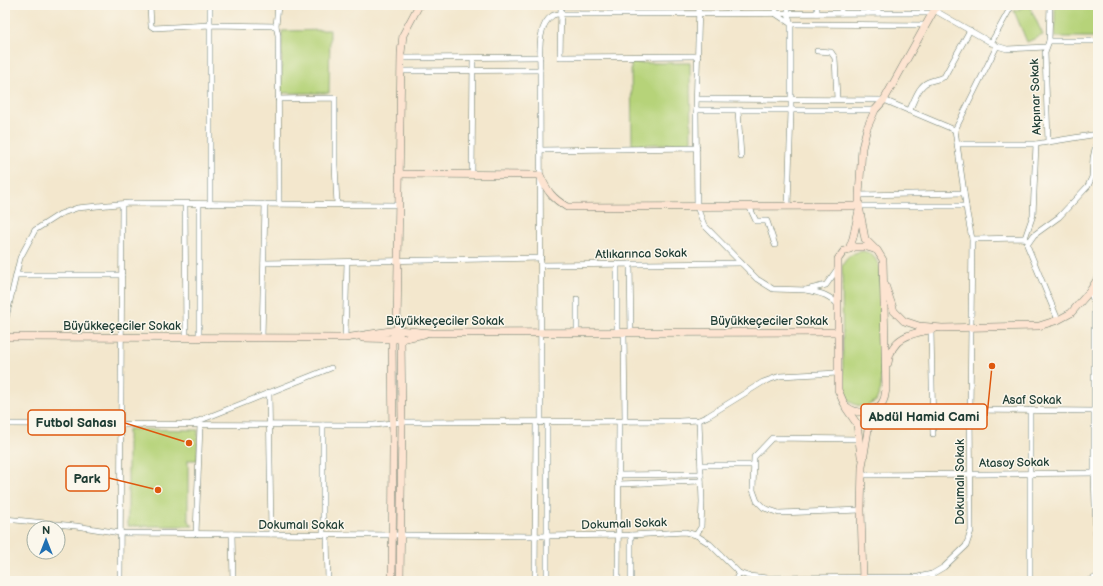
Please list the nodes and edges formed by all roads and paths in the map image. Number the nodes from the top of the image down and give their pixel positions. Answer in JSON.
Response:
{"nodes":[{"id":1,"x":150,"y":5,"type":"edge"},
{"id":2,"x":210,"y":5,"type":"edge"},
{"id":3,"x":278,"y":5,"type":"edge"},
{"id":4,"x":419,"y":5,"type":"edge"},
{"id":5,"x":776,"y":5,"type":"edge"},
{"id":6,"x":788,"y":5,"type":"edge"},
{"id":7,"x":817,"y":5,"type":"edge"},
{"id":8,"x":841,"y":5,"type":"edge"},
{"id":9,"x":868,"y":5,"type":"edge"},
{"id":10,"x":878,"y":5,"type":"edge"},
{"id":11,"x":1012,"y":5,"type":"edge"},
{"id":12,"x":1050,"y":5,"type":"edge"},
{"id":13,"x":561,"y":6,"type":"edge"},
{"id":14,"x":699,"y":6,"type":"edge"},
{"id":15,"x":933,"y":8,"type":"edge"},
{"id":16,"x":561,"y":14,"type":"junction"},
{"id":17,"x":699,"y":14,"type":"junction"},
{"id":18,"x":776,"y":14,"type":"junction"},
{"id":19,"x":788,"y":14,"type":"junction"},
{"id":20,"x":817,"y":14,"type":"junction"},
{"id":21,"x":841,"y":14,"type":"junction"},
{"id":22,"x":868,"y":14,"type":"junction"},
{"id":23,"x":878,"y":14,"type":"junction"},
{"id":24,"x":791,"y":24,"type":"junction"},
{"id":25,"x":210,"y":25,"type":"junction"},
{"id":26,"x":925,"y":25,"type":"junction"},
{"id":27,"x":276,"y":26,"type":"junction"},
{"id":28,"x":970,"y":30,"type":"junction"},
{"id":29,"x":1049,"y":41,"type":"junction"},
{"id":30,"x":1098,"y":41,"type":"edge"},
{"id":31,"x":992,"y":43,"type":"junction"},
{"id":32,"x":997,"y":46,"type":"junction"},
{"id":33,"x":1046,"y":47,"type":"junction"},
{"id":34,"x":817,"y":51,"type":"dead end"},
{"id":35,"x":698,"y":56,"type":"junction"},
{"id":36,"x":540,"y":57,"type":"junction"},
{"id":37,"x":401,"y":58,"type":"junction"},
{"id":38,"x":473,"y":58,"type":"junction"},
{"id":39,"x":401,"y":70,"type":"junction"},
{"id":40,"x":473,"y":70,"type":"junction"},
{"id":41,"x":540,"y":70,"type":"junction"},
{"id":42,"x":278,"y":99,"type":"junction"},
{"id":43,"x":697,"y":99,"type":"junction"},
{"id":44,"x":791,"y":99,"type":"junction"},
{"id":45,"x":837,"y":99,"type":"junction"},
{"id":46,"x":884,"y":100,"type":"junction"},
{"id":47,"x":696,"y":110,"type":"junction"},
{"id":48,"x":738,"y":110,"type":"junction"},
{"id":49,"x":875,"y":110,"type":"junction"},
{"id":50,"x":791,"y":111,"type":"junction"},
{"id":51,"x":909,"y":111,"type":"junction"},
{"id":52,"x":955,"y":130,"type":"junction"},
{"id":53,"x":1098,"y":134,"type":"edge"},
{"id":54,"x":1048,"y":142,"type":"junction"},
{"id":55,"x":958,"y":144,"type":"junction"},
{"id":56,"x":1036,"y":144,"type":"junction"},
{"id":57,"x":1097,"y":144,"type":"edge"},
{"id":58,"x":697,"y":148,"type":"junction"},
{"id":59,"x":540,"y":150,"type":"junction"},
{"id":60,"x":741,"y":157,"type":"dead end"},
{"id":61,"x":399,"y":174,"type":"junction"},
{"id":62,"x":472,"y":174,"type":"junction"},
{"id":63,"x":540,"y":175,"type":"junction"},
{"id":64,"x":964,"y":193,"type":"junction"},
{"id":65,"x":859,"y":195,"type":"junction"},
{"id":66,"x":122,"y":204,"type":"junction"},
{"id":67,"x":185,"y":204,"type":"junction"},
{"id":68,"x":199,"y":204,"type":"junction"},
{"id":69,"x":210,"y":204,"type":"junction"},
{"id":70,"x":266,"y":204,"type":"junction"},
{"id":71,"x":279,"y":204,"type":"junction"},
{"id":72,"x":336,"y":204,"type":"junction"},
{"id":73,"x":399,"y":205,"type":"junction"},
{"id":74,"x":697,"y":206,"type":"junction"},
{"id":75,"x":749,"y":206,"type":"junction"},
{"id":76,"x":788,"y":206,"type":"junction"},
{"id":77,"x":859,"y":206,"type":"junction"},
{"id":78,"x":966,"y":206,"type":"junction"},
{"id":79,"x":1025,"y":238,"type":"junction"},
{"id":80,"x":972,"y":239,"type":"junction"},
{"id":81,"x":775,"y":245,"type":"dead end"},
{"id":82,"x":1027,"y":245,"type":"junction"},
{"id":83,"x":849,"y":249,"type":"junction"},
{"id":84,"x":876,"y":250,"type":"junction"},
{"id":85,"x":541,"y":258,"type":"junction"},
{"id":86,"x":398,"y":261,"type":"junction"},
{"id":87,"x":346,"y":262,"type":"junction"},
{"id":88,"x":264,"y":263,"type":"junction"},
{"id":89,"x":741,"y":263,"type":"junction"},
{"id":90,"x":617,"y":264,"type":"junction"},
{"id":91,"x":630,"y":264,"type":"junction"},
{"id":92,"x":541,"y":265,"type":"junction"},
{"id":93,"x":838,"y":268,"type":"junction"},
{"id":94,"x":122,"y":275,"type":"junction"},
{"id":95,"x":16,"y":276,"type":"junction"},
{"id":96,"x":1098,"y":278,"type":"edge"},
{"id":97,"x":883,"y":279,"type":"junction"},
{"id":98,"x":1098,"y":286,"type":"edge"},
{"id":99,"x":806,"y":290,"type":"junction"},
{"id":100,"x":1090,"y":291,"type":"junction"},
{"id":101,"x":577,"y":299,"type":"dead end"},
{"id":102,"x":838,"y":306,"type":"junction"},
{"id":103,"x":1058,"y":320,"type":"junction"},
{"id":104,"x":5,"y":322,"type":"edge"},
{"id":105,"x":971,"y":327,"type":"junction"},
{"id":106,"x":942,"y":328,"type":"junction"},
{"id":107,"x":397,"y":330,"type":"junction"},
{"id":108,"x":931,"y":330,"type":"junction"},
{"id":109,"x":624,"y":332,"type":"junction"},
{"id":110,"x":838,"y":332,"type":"junction"},
{"id":111,"x":432,"y":333,"type":"junction"},
{"id":112,"x":542,"y":333,"type":"junction"},
{"id":113,"x":577,"y":333,"type":"junction"},
{"id":114,"x":5,"y":337,"type":"edge"},
{"id":115,"x":121,"y":337,"type":"junction"},
{"id":116,"x":186,"y":337,"type":"junction"},
{"id":117,"x":199,"y":337,"type":"junction"},
{"id":118,"x":262,"y":338,"type":"junction"},
{"id":119,"x":345,"y":338,"type":"junction"},
{"id":120,"x":392,"y":340,"type":"junction"},
{"id":121,"x":401,"y":340,"type":"junction"},
{"id":122,"x":331,"y":368,"type":"dead end"},
{"id":123,"x":1096,"y":372,"type":"edge"},
{"id":124,"x":838,"y":373,"type":"junction"},
{"id":125,"x":885,"y":381,"type":"junction"},
{"id":126,"x":269,"y":392,"type":"junction"},
{"id":127,"x":845,"y":406,"type":"junction"},
{"id":128,"x":879,"y":406,"type":"junction"},
{"id":129,"x":970,"y":410,"type":"junction"},
{"id":130,"x":1030,"y":410,"type":"junction"},
{"id":131,"x":1094,"y":411,"type":"junction"},
{"id":132,"x":699,"y":420,"type":"junction"},
{"id":133,"x":402,"y":422,"type":"junction"},
{"id":134,"x":547,"y":422,"type":"junction"},
{"id":135,"x":618,"y":422,"type":"junction"},
{"id":136,"x":625,"y":422,"type":"junction"},
{"id":137,"x":393,"y":423,"type":"junction"},
{"id":138,"x":539,"y":423,"type":"junction"},
{"id":139,"x":5,"y":424,"type":"edge"},
{"id":140,"x":120,"y":424,"type":"junction"},
{"id":141,"x":189,"y":425,"type":"junction"},
{"id":142,"x":200,"y":425,"type":"junction"},
{"id":143,"x":270,"y":425,"type":"junction"},
{"id":144,"x":323,"y":425,"type":"junction"},
{"id":145,"x":933,"y":434,"type":"dead end"},
{"id":146,"x":859,"y":439,"type":"junction"},
{"id":147,"x":701,"y":465,"type":"junction"},
{"id":148,"x":753,"y":465,"type":"junction"},
{"id":149,"x":862,"y":467,"type":"junction"},
{"id":150,"x":1030,"y":473,"type":"junction"},
{"id":151,"x":1096,"y":473,"type":"edge"},
{"id":152,"x":701,"y":474,"type":"junction"},
{"id":153,"x":970,"y":474,"type":"junction"},
{"id":154,"x":618,"y":475,"type":"junction"},
{"id":155,"x":862,"y":475,"type":"junction"},
{"id":156,"x":702,"y":482,"type":"junction"},
{"id":157,"x":618,"y":484,"type":"junction"},
{"id":158,"x":861,"y":510,"type":"junction"},
{"id":159,"x":5,"y":519,"type":"edge"},
{"id":160,"x":120,"y":533,"type":"junction"},
{"id":161,"x":196,"y":534,"type":"junction"},
{"id":162,"x":232,"y":534,"type":"junction"},
{"id":163,"x":271,"y":534,"type":"junction"},
{"id":164,"x":325,"y":535,"type":"junction"},
{"id":165,"x":393,"y":535,"type":"junction"},
{"id":166,"x":401,"y":535,"type":"junction"},
{"id":167,"x":618,"y":535,"type":"junction"},
{"id":168,"x":631,"y":535,"type":"junction"},
{"id":169,"x":696,"y":535,"type":"junction"},
{"id":170,"x":536,"y":536,"type":"junction"},
{"id":171,"x":547,"y":536,"type":"junction"},
{"id":172,"x":1098,"y":544,"type":"edge"},
{"id":173,"x":739,"y":573,"type":"junction"},
{"id":174,"x":932,"y":574,"type":"junction"},
{"id":175,"x":1098,"y":576,"type":"edge"},
{"id":176,"x":863,"y":579,"type":"edge"},
{"id":177,"x":120,"y":581,"type":"edge"},
{"id":178,"x":233,"y":581,"type":"edge"},
{"id":179,"x":328,"y":581,"type":"edge"},
{"id":180,"x":392,"y":581,"type":"edge"},
{"id":181,"x":400,"y":581,"type":"edge"},
{"id":182,"x":535,"y":581,"type":"edge"},
{"id":183,"x":547,"y":581,"type":"edge"},
{"id":184,"x":618,"y":581,"type":"edge"},
{"id":185,"x":631,"y":581,"type":"edge"},
{"id":186,"x":734,"y":581,"type":"edge"},
{"id":187,"x":932,"y":581,"type":"edge"},
{"id":188,"x":1030,"y":581,"type":"edge"},
{"id":189,"x":1089,"y":581,"type":"edge"}],
"edges":[{"from":1,"to":25,"type":"street"},
{"from":2,"to":25,"type":"street"},
{"from":3,"to":27,"type":"street"},
{"from":4,"to":37,"type":"street"},
{"from":5,"to":18,"type":"street"},
{"from":6,"to":19,"type":"street"},
{"from":7,"to":20,"type":"street"},
{"from":8,"to":21,"type":"street"},
{"from":9,"to":22,"type":"street"},
{"from":10,"to":23,"type":"street"},
{"from":11,"to":31,"type":"street"},
{"from":12,"to":29,"type":"street","name":"Akpınar Sokak"},
{"from":13,"to":14,"type":"street"},
{"from":13,"to":16,"type":"street"},
{"from":14,"to":17,"type":"street"},
{"from":15,"to":23,"type":"street"},
{"from":15,"to":26,"type":"street"},
{"from":15,"to":28,"type":"street"},
{"from":16,"to":17,"type":"street"},
{"from":16,"to":35,"type":"street"},
{"from":16,"to":36,"type":"street"},
{"from":17,"to":18,"type":"street"},
{"from":17,"to":35,"type":"street"},
{"from":18,"to":19,"type":"street"},
{"from":18,"to":24,"type":"street"},
{"from":19,"to":20,"type":"street"},
{"from":19,"to":24,"type":"street"},
{"from":20,"to":21,"type":"street"},
{"from":21,"to":22,"type":"street"},
{"from":22,"to":23,"type":"street"},
{"from":24,"to":26,"type":"street"},
{"from":24,"to":44,"type":"street"},
{"from":25,"to":27,"type":"street"},
{"from":25,"to":69,"type":"street"},
{"from":26,"to":46,"type":"street"},
{"from":27,"to":42,"type":"street"},
{"from":28,"to":31,"type":"street"},
{"from":28,"to":51,"type":"street"},
{"from":29,"to":30,"type":"street"},
{"from":29,"to":33,"type":"street","name":"Akpınar Sokak"},
{"from":31,"to":32,"type":"street"},
{"from":32,"to":33,"type":"street"},
{"from":32,"to":52,"type":"street"},
{"from":33,"to":54,"type":"street","name":"Akpınar Sokak"},
{"from":34,"to":45,"type":"street"},
{"from":35,"to":43,"type":"street"},
{"from":36,"to":38,"type":"street"},
{"from":36,"to":41,"type":"street"},
{"from":37,"to":38,"type":"street"},
{"from":37,"to":39,"type":"street"},
{"from":38,"to":40,"type":"street"},
{"from":39,"to":40,"type":"street"},
{"from":39,"to":61,"type":"street"},
{"from":40,"to":41,"type":"street"},
{"from":40,"to":62,"type":"street"},
{"from":41,"to":59,"type":"street"},
{"from":42,"to":71,"type":"street"},
{"from":42,"to":72,"type":"street"},
{"from":43,"to":44,"type":"street"},
{"from":43,"to":47,"type":"street"},
{"from":44,"to":45,"type":"street"},
{"from":44,"to":50,"type":"street"},
{"from":45,"to":46,"type":"street"},
{"from":46,"to":49,"type":"street"},
{"from":46,"to":51,"type":"street"},
{"from":47,"to":48,"type":"street"},
{"from":47,"to":58,"type":"street"},
{"from":48,"to":50,"type":"street"},
{"from":48,"to":60,"type":"street"},
{"from":49,"to":50,"type":"street"},
{"from":49,"to":65,"type":"street"},
{"from":50,"to":76,"type":"street"},
{"from":51,"to":52,"type":"street"},
{"from":52,"to":55,"type":"street","name":"Dokumalı Sokak"},
{"from":53,"to":54,"type":"street"},
{"from":53,"to":57,"type":"street"},
{"from":54,"to":56,"type":"street"},
{"from":55,"to":56,"type":"street"},
{"from":55,"to":64,"type":"street","name":"Dokumalı Sokak"},
{"from":56,"to":79,"type":"street"},
{"from":57,"to":82,"type":"street"},
{"from":58,"to":59,"type":"street"},
{"from":58,"to":74,"type":"street"},
{"from":59,"to":63,"type":"street"},
{"from":61,"to":62,"type":"street"},
{"from":61,"to":73,"type":"street"},
{"from":62,"to":63,"type":"street"},
{"from":63,"to":74,"type":"street"},
{"from":63,"to":85,"type":"street"},
{"from":64,"to":65,"type":"street"},
{"from":64,"to":78,"type":"street","name":"Dokumalı Sokak"},
{"from":65,"to":77,"type":"street"},
{"from":66,"to":67,"type":"street"},
{"from":66,"to":94,"type":"street"},
{"from":66,"to":95,"type":"street"},
{"from":67,"to":68,"type":"street"},
{"from":67,"to":116,"type":"street"},
{"from":68,"to":69,"type":"street"},
{"from":68,"to":117,"type":"street"},
{"from":69,"to":70,"type":"street"},
{"from":70,"to":71,"type":"street"},
{"from":70,"to":88,"type":"street"},
{"from":71,"to":72,"type":"street"},
{"from":72,"to":73,"type":"street"},
{"from":73,"to":86,"type":"street"},
{"from":74,"to":75,"type":"street"},
{"from":74,"to":89,"type":"street"},
{"from":75,"to":76,"type":"street"},
{"from":75,"to":81,"type":"street"},
{"from":76,"to":77,"type":"street"},
{"from":77,"to":78,"type":"street"},
{"from":77,"to":83,"type":"street"},
{"from":77,"to":84,"type":"street"},
{"from":78,"to":80,"type":"street","name":"Dokumalı Sokak"},
{"from":79,"to":80,"type":"street"},
{"from":79,"to":82,"type":"street"},
{"from":80,"to":105,"type":"street","name":"Dokumalı Sokak"},
{"from":82,"to":103,"type":"street"},
{"from":83,"to":84,"type":"street"},
{"from":83,"to":93,"type":"street"},
{"from":84,"to":97,"type":"street"},
{"from":85,"to":86,"type":"street"},
{"from":85,"to":92,"type":"street"},
{"from":86,"to":87,"type":"street"},
{"from":86,"to":107,"type":"street"},
{"from":87,"to":88,"type":"street"},
{"from":87,"to":119,"type":"street"},
{"from":88,"to":118,"type":"street"},
{"from":89,"to":91,"type":"street","name":"Atlıkarınca Sokak"},
{"from":89,"to":99,"type":"street"},
{"from":90,"to":91,"type":"street","name":"Atlıkarınca Sokak"},
{"from":90,"to":92,"type":"street","name":"Atlıkarınca Sokak"},
{"from":90,"to":109,"type":"street"},
{"from":91,"to":109,"type":"street"},
{"from":92,"to":112,"type":"street"},
{"from":93,"to":99,"type":"street"},
{"from":93,"to":102,"type":"street"},
{"from":94,"to":95,"type":"street"},
{"from":94,"to":115,"type":"street"},
{"from":95,"to":104,"type":"street"},
{"from":96,"to":100,"type":"street"},
{"from":97,"to":106,"type":"street"},
{"from":97,"to":125,"type":"street"},
{"from":98,"to":100,"type":"street"},
{"from":99,"to":102,"type":"street"},
{"from":100,"to":103,"type":"street"},
{"from":100,"to":123,"type":"street"},
{"from":101,"to":113,"type":"street"},
{"from":102,"to":110,"type":"street"},
{"from":103,"to":105,"type":"street"},
{"from":105,"to":106,"type":"street"},
{"from":105,"to":129,"type":"street","name":"Dokumalı Sokak"},
{"from":106,"to":108,"type":"street"},
{"from":107,"to":111,"type":"street","name":"Büyükkeçeciler Sokak"},
{"from":107,"to":119,"type":"street","name":"Büyükkeçeciler Sokak"},
{"from":107,"to":120,"type":"street"},
{"from":107,"to":121,"type":"street"},
{"from":108,"to":125,"type":"street"},
{"from":108,"to":145,"type":"street"},
{"from":109,"to":110,"type":"street","name":"Büyükkeçeciler Sokak"},
{"from":109,"to":113,"type":"street","name":"Büyükkeçeciler Sokak"},
{"from":109,"to":136,"type":"street"},
{"from":110,"to":124,"type":"street"},
{"from":111,"to":112,"type":"street","name":"Büyükkeçeciler Sokak"},
{"from":111,"to":121,"type":"street"},
{"from":112,"to":113,"type":"street","name":"Büyükkeçeciler Sokak"},
{"from":112,"to":138,"type":"street"},
{"from":114,"to":115,"type":"street","name":"Büyükkeçeciler Sokak"},
{"from":115,"to":116,"type":"street","name":"Büyükkeçeciler Sokak"},
{"from":115,"to":140,"type":"street"},
{"from":116,"to":117,"type":"street","name":"Büyükkeçeciler Sokak"},
{"from":117,"to":118,"type":"street","name":"Büyükkeçeciler Sokak"},
{"from":118,"to":119,"type":"street","name":"Büyükkeçeciler Sokak"},
{"from":119,"to":120,"type":"street"},
{"from":120,"to":121,"type":"street"},
{"from":120,"to":137,"type":"street"},
{"from":121,"to":133,"type":"street"},
{"from":122,"to":126,"type":"street"},
{"from":123,"to":131,"type":"street"},
{"from":124,"to":127,"type":"street"},
{"from":124,"to":132,"type":"street"},
{"from":125,"to":128,"type":"street"},
{"from":126,"to":141,"type":"street"},
{"from":126,"to":143,"type":"street"},
{"from":127,"to":128,"type":"street"},
{"from":127,"to":146,"type":"street"},
{"from":128,"to":149,"type":"street"},
{"from":129,"to":130,"type":"street","name":"Asaf Sokak"},
{"from":129,"to":153,"type":"street","name":"Dokumalı Sokak"},
{"from":130,"to":131,"type":"street","name":"Asaf Sokak"},
{"from":130,"to":150,"type":"street"},
{"from":131,"to":151,"type":"street"},
{"from":132,"to":136,"type":"street"},
{"from":132,"to":147,"type":"street"},
{"from":133,"to":137,"type":"street"},
{"from":133,"to":138,"type":"street"},
{"from":133,"to":166,"type":"street"},
{"from":134,"to":135,"type":"street"},
{"from":134,"to":138,"type":"street"},
{"from":134,"to":171,"type":"street"},
{"from":135,"to":136,"type":"street"},
{"from":135,"to":154,"type":"street"},
{"from":137,"to":144,"type":"street"},
{"from":137,"to":165,"type":"street"},
{"from":138,"to":170,"type":"street"},
{"from":139,"to":140,"type":"street"},
{"from":140,"to":141,"type":"street"},
{"from":140,"to":160,"type":"street"},
{"from":141,"to":142,"type":"street"},
{"from":142,"to":143,"type":"street"},
{"from":142,"to":161,"type":"street"},
{"from":143,"to":144,"type":"street"},
{"from":143,"to":163,"type":"street"},
{"from":144,"to":164,"type":"street"},
{"from":146,"to":148,"type":"street"},
{"from":146,"to":149,"type":"street"},
{"from":147,"to":148,"type":"street"},
{"from":147,"to":152,"type":"street"},
{"from":148,"to":158,"type":"street"},
{"from":149,"to":155,"type":"street"},
{"from":150,"to":151,"type":"street","name":"Atasoy Sokak"},
{"from":150,"to":153,"type":"street","name":"Atasoy Sokak"},
{"from":150,"to":188,"type":"street"},
{"from":151,"to":172,"type":"street"},
{"from":152,"to":154,"type":"street"},
{"from":152,"to":156,"type":"street"},
{"from":153,"to":155,"type":"street","name":"Atasoy Sokak"},
{"from":153,"to":174,"type":"street","name":"Dokumalı Sokak"},
{"from":154,"to":157,"type":"street"},
{"from":155,"to":158,"type":"street"},
{"from":156,"to":157,"type":"street"},
{"from":156,"to":169,"type":"street"},
{"from":157,"to":167,"type":"street"},
{"from":158,"to":176,"type":"street"},
{"from":159,"to":160,"type":"street","name":"Dokumalı Sokak"},
{"from":160,"to":161,"type":"street","name":"Dokumalı Sokak"},
{"from":160,"to":177,"type":"street"},
{"from":161,"to":162,"type":"street","name":"Dokumalı Sokak"},
{"from":162,"to":163,"type":"street","name":"Dokumalı Sokak"},
{"from":162,"to":178,"type":"street"},
{"from":163,"to":164,"type":"street","name":"Dokumalı Sokak"},
{"from":164,"to":165,"type":"street","name":"Dokumalı Sokak"},
{"from":164,"to":179,"type":"street"},
{"from":165,"to":166,"type":"street","name":"Dokumalı Sokak"},
{"from":165,"to":180,"type":"street"},
{"from":166,"to":170,"type":"street","name":"Dokumalı Sokak"},
{"from":166,"to":181,"type":"street"},
{"from":167,"to":168,"type":"street","name":"Dokumalı Sokak"},
{"from":167,"to":171,"type":"street","name":"Dokumalı Sokak"},
{"from":167,"to":184,"type":"street"},
{"from":168,"to":169,"type":"street","name":"Dokumalı Sokak"},
{"from":168,"to":185,"type":"street"},
{"from":169,"to":173,"type":"street","name":"Dokumalı Sokak"},
{"from":170,"to":171,"type":"street","name":"Dokumalı Sokak"},
{"from":170,"to":182,"type":"street"},
{"from":171,"to":183,"type":"street"},
{"from":173,"to":176,"type":"street","name":"Dokumalı Sokak"},
{"from":173,"to":186,"type":"street"},
{"from":174,"to":176,"type":"street","name":"Dokumalı Sokak"},
{"from":174,"to":187,"type":"street"},
{"from":175,"to":189,"type":"street"}]}
